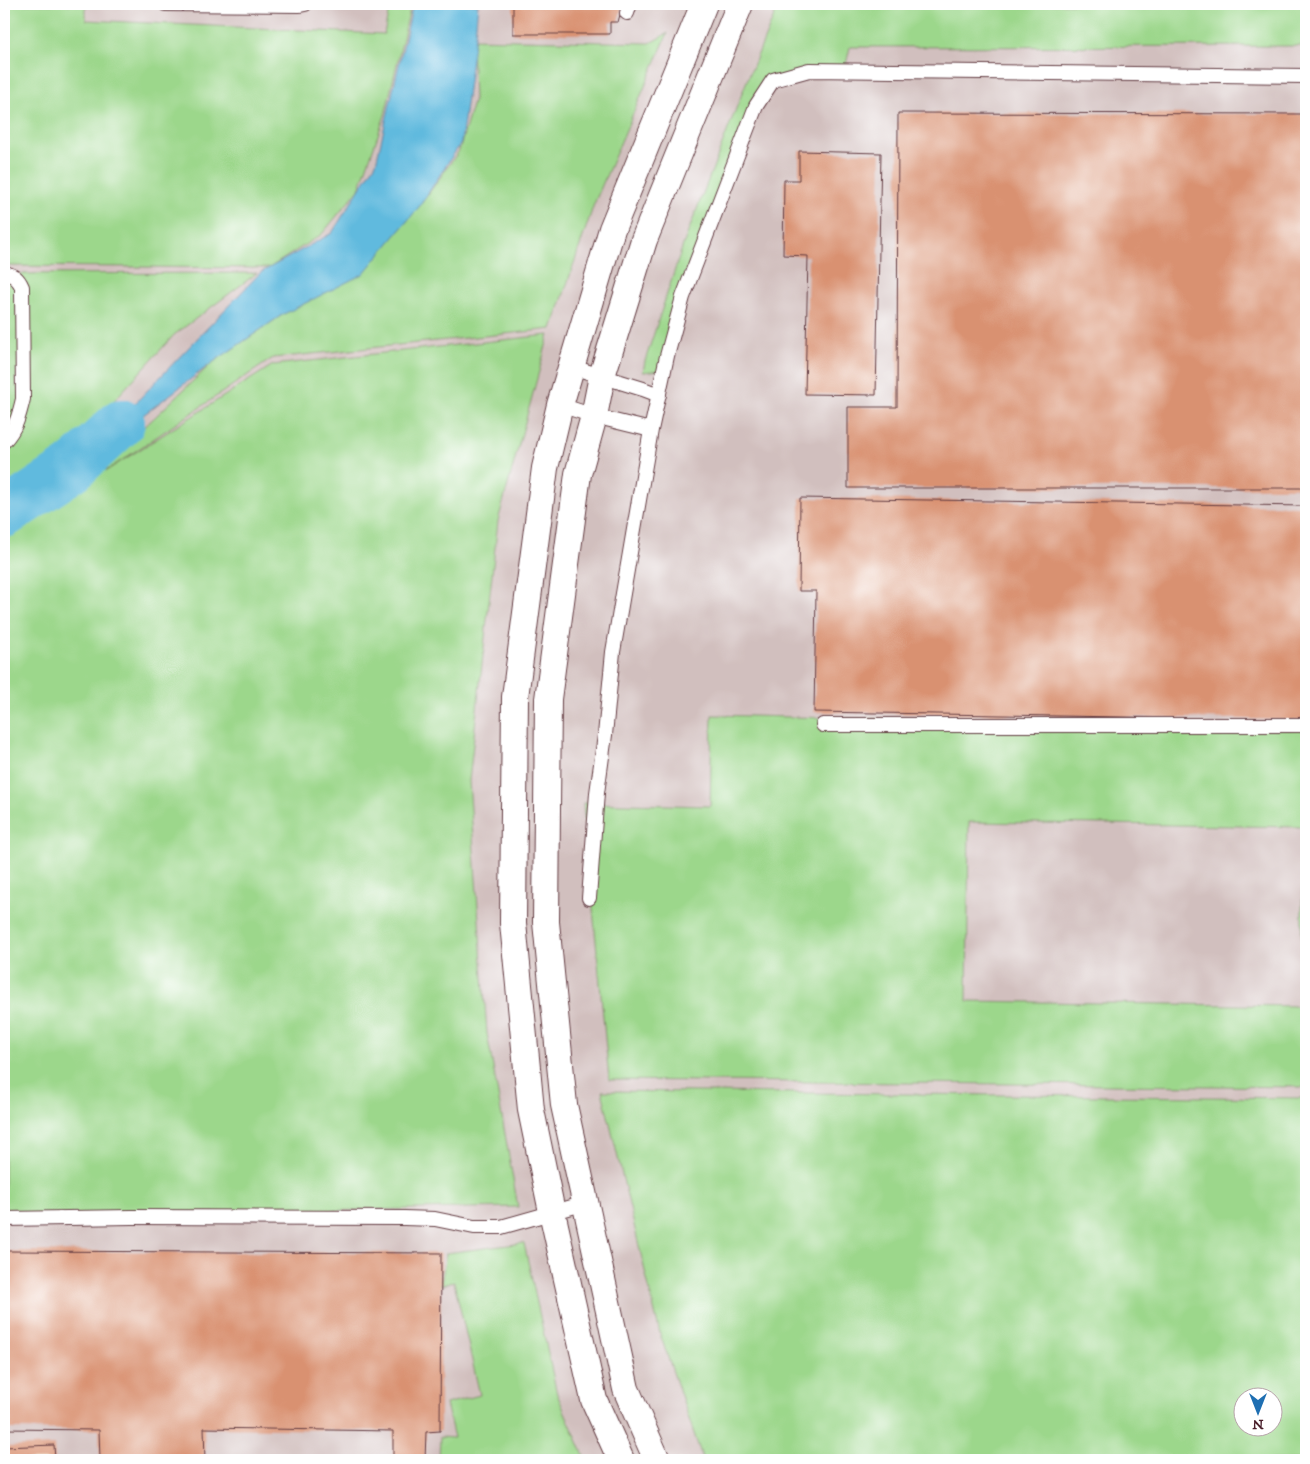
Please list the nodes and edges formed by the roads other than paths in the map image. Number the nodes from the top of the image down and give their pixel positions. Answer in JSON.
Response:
{"nodes":[{"id":1,"x":165,"y":4,"type":"edge"},
{"id":2,"x":305,"y":4,"type":"edge"},
{"id":3,"x":704,"y":4,"type":"edge"},
{"id":4,"x":740,"y":4,"type":"edge"},
{"id":5,"x":1306,"y":76,"type":"edge"},
{"id":6,"x":4,"y":273,"type":"edge"},
{"id":7,"x":572,"y":367,"type":"junction"},
{"id":8,"x":602,"y":376,"type":"junction"},
{"id":9,"x":659,"y":395,"type":"junction"},
{"id":10,"x":560,"y":405,"type":"junction"},
{"id":11,"x":594,"y":416,"type":"junction"},
{"id":12,"x":651,"y":430,"type":"junction"},
{"id":13,"x":4,"y":441,"type":"edge"},
{"id":14,"x":823,"y":725,"type":"dead end"},
{"id":15,"x":1306,"y":725,"type":"edge"},
{"id":16,"x":589,"y":898,"type":"dead end"},
{"id":17,"x":586,"y":1203,"type":"junction"},
{"id":18,"x":552,"y":1212,"type":"junction"},
{"id":19,"x":4,"y":1219,"type":"edge"},
{"id":20,"x":621,"y":1460,"type":"edge"},
{"id":21,"x":657,"y":1460,"type":"edge"}],
"edges":[{"from":1,"to":2,"type":"lane"},
{"from":3,"to":7,"type":"street"},
{"from":4,"to":8,"type":"street"},
{"from":5,"to":9,"type":"lane"},
{"from":6,"to":13,"type":"lane"},
{"from":7,"to":8,"type":"lane"},
{"from":7,"to":10,"type":"street"},
{"from":8,"to":9,"type":"lane"},
{"from":8,"to":11,"type":"street"},
{"from":9,"to":12,"type":"lane"},
{"from":10,"to":11,"type":"lane"},
{"from":10,"to":18,"type":"street"},
{"from":11,"to":12,"type":"lane"},
{"from":11,"to":17,"type":"street"},
{"from":12,"to":16,"type":"lane"},
{"from":14,"to":15,"type":"lane"},
{"from":17,"to":18,"type":"lane"},
{"from":17,"to":21,"type":"street"},
{"from":18,"to":19,"type":"lane"},
{"from":18,"to":20,"type":"street"}]}
